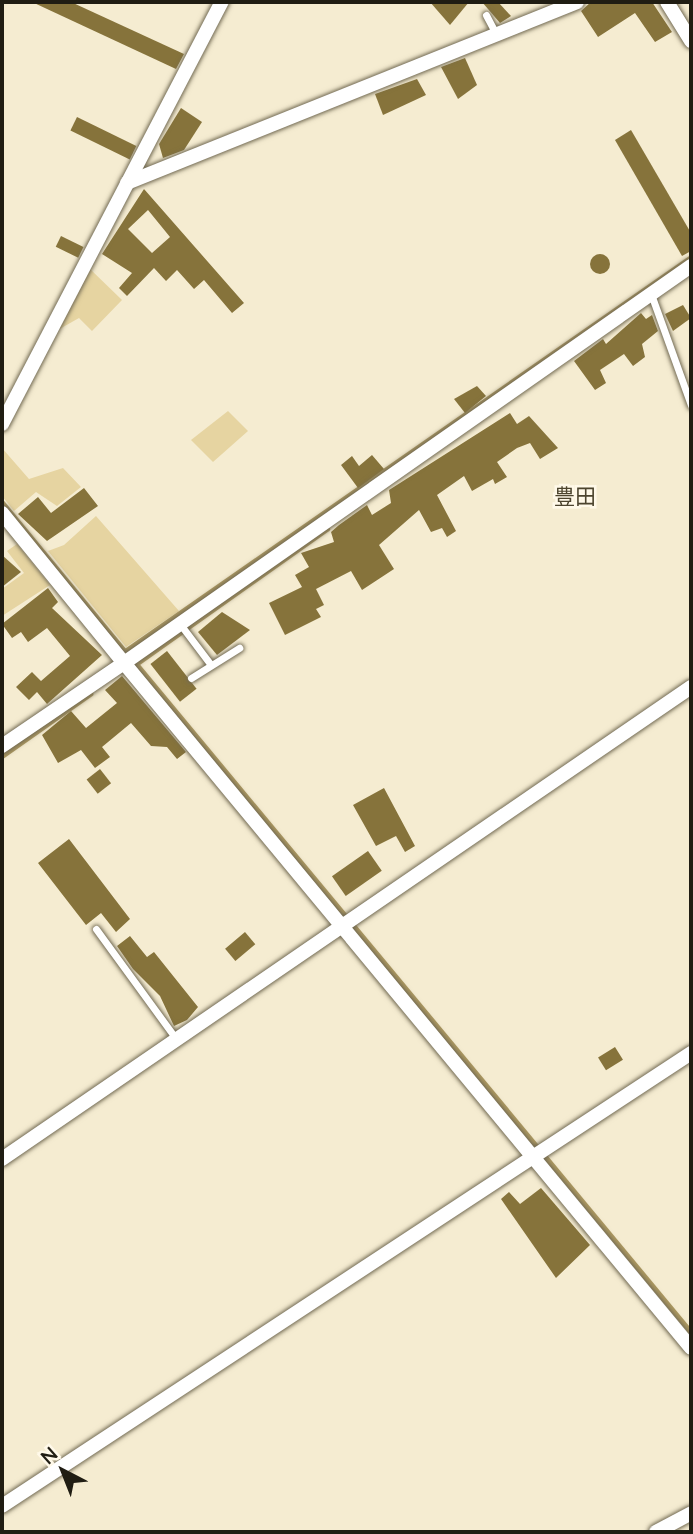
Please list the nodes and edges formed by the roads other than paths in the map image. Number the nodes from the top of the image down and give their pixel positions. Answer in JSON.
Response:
{"nodes":[{"id":1,"x":222,"y":2,"type":"edge"},
{"id":2,"x":577,"y":2,"type":"edge"},
{"id":3,"x":667,"y":2,"type":"edge"},
{"id":4,"x":486,"y":15,"type":"dead end"},
{"id":5,"x":496,"y":34,"type":"junction"},
{"id":6,"x":691,"y":41,"type":"edge"},
{"id":7,"x":127,"y":183,"type":"junction"},
{"id":8,"x":691,"y":266,"type":"edge"},
{"id":9,"x":652,"y":298,"type":"junction"},
{"id":10,"x":691,"y":405,"type":"edge"},
{"id":11,"x":2,"y":424,"type":"edge"},
{"id":12,"x":2,"y":513,"type":"edge"},
{"id":13,"x":183,"y":628,"type":"junction"},
{"id":14,"x":239,"y":648,"type":"dead end"},
{"id":15,"x":128,"y":660,"type":"junction"},
{"id":16,"x":211,"y":665,"type":"junction"},
{"id":17,"x":191,"y":678,"type":"dead end"},
{"id":18,"x":691,"y":687,"type":"edge"},
{"id":19,"x":2,"y":746,"type":"edge"},
{"id":20,"x":346,"y":924,"type":"junction"},
{"id":21,"x":96,"y":929,"type":"dead end"},
{"id":22,"x":177,"y":1040,"type":"junction"},
{"id":23,"x":691,"y":1053,"type":"edge"},
{"id":24,"x":539,"y":1153,"type":"junction"},
{"id":25,"x":2,"y":1159,"type":"edge"},
{"id":26,"x":691,"y":1348,"type":"edge"},
{"id":27,"x":2,"y":1506,"type":"edge"},
{"id":28,"x":691,"y":1513,"type":"edge"},
{"id":29,"x":656,"y":1532,"type":"edge"}],
"edges":[{"from":1,"to":7,"type":"street"},
{"from":2,"to":5,"type":"street"},
{"from":3,"to":6,"type":"street"},
{"from":4,"to":5,"type":"lane"},
{"from":5,"to":7,"type":"street"},
{"from":7,"to":11,"type":"street"},
{"from":8,"to":9,"type":"street"},
{"from":9,"to":10,"type":"lane"},
{"from":9,"to":13,"type":"street"},
{"from":12,"to":15,"type":"street"},
{"from":13,"to":15,"type":"street"},
{"from":13,"to":16,"type":"lane"},
{"from":14,"to":16,"type":"lane"},
{"from":15,"to":19,"type":"street"},
{"from":15,"to":20,"type":"street"},
{"from":16,"to":17,"type":"lane"},
{"from":18,"to":20,"type":"street"},
{"from":20,"to":22,"type":"street"},
{"from":20,"to":24,"type":"street"},
{"from":21,"to":22,"type":"lane"},
{"from":22,"to":25,"type":"street"},
{"from":23,"to":24,"type":"street"},
{"from":24,"to":26,"type":"street"},
{"from":24,"to":27,"type":"street"},
{"from":28,"to":29,"type":"street"}]}
